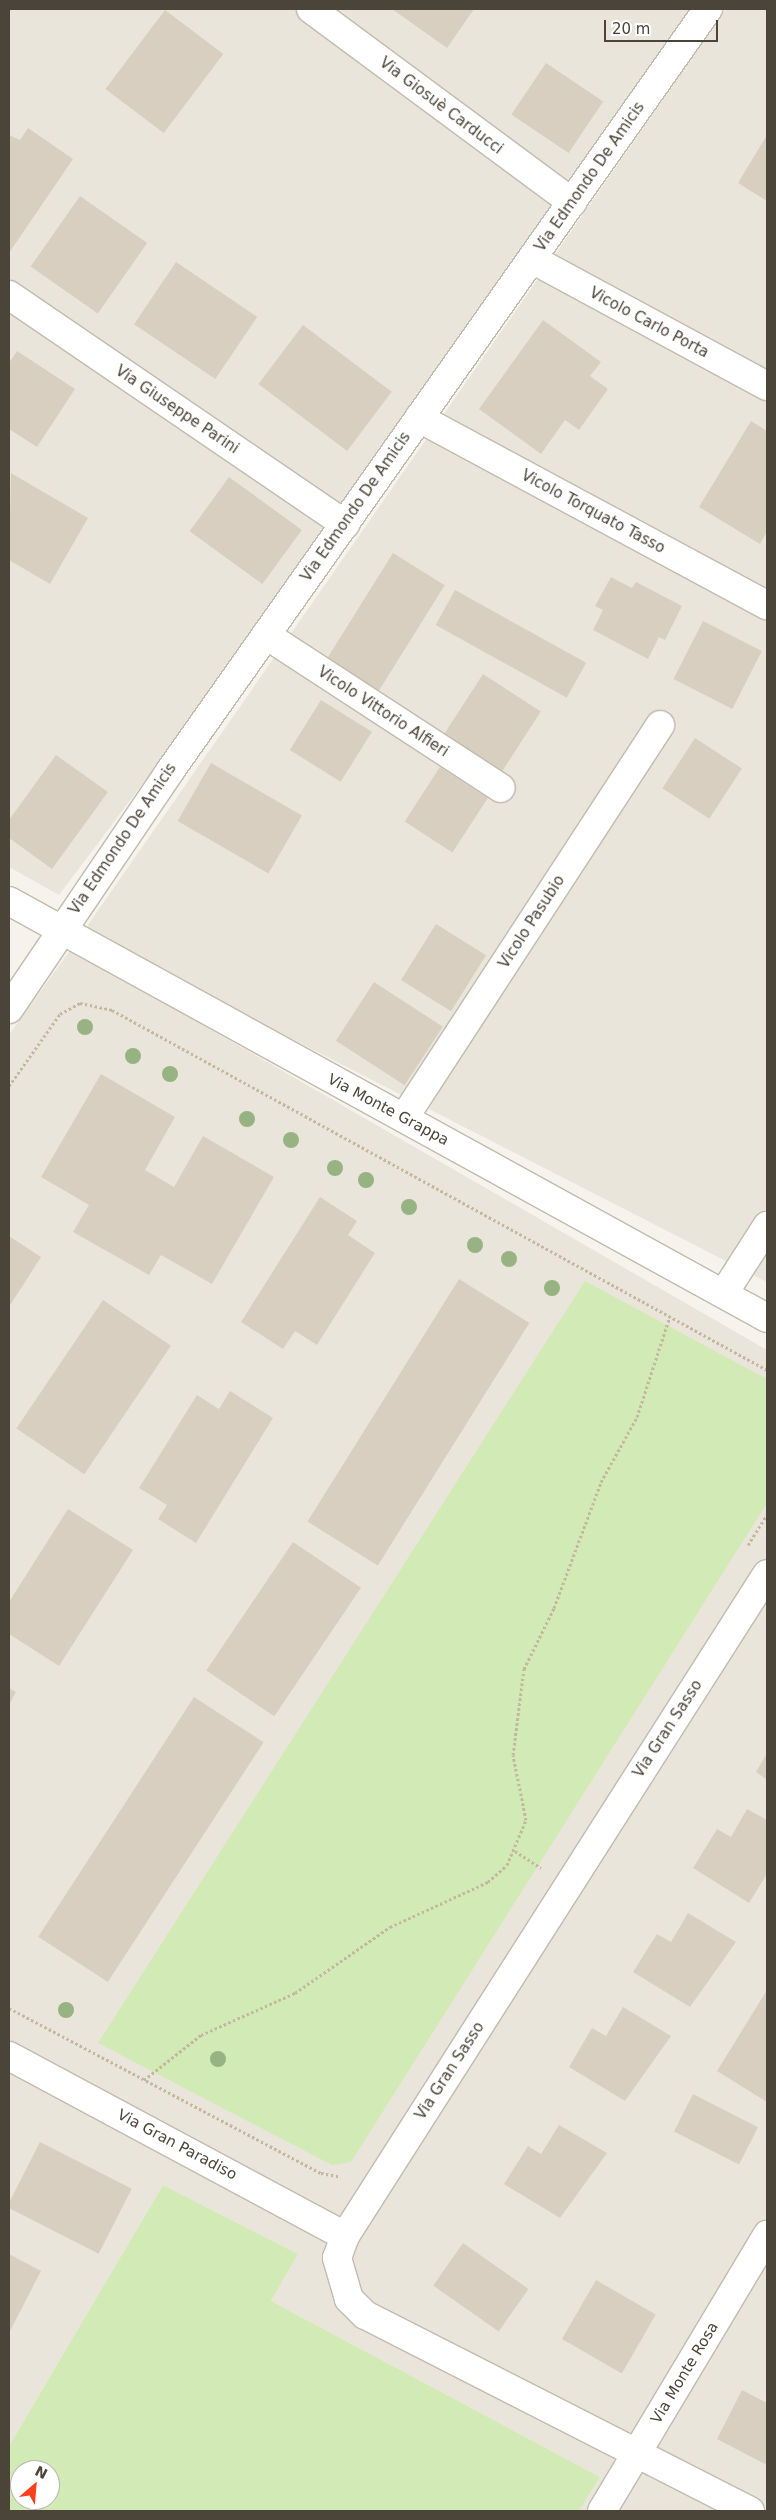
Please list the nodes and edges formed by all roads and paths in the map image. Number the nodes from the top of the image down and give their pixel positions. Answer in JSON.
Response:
{"nodes":[{"id":1,"x":708,"y":9,"type":"edge"},
{"id":2,"x":321,"y":12,"type":"edge"},
{"id":3,"x":572,"y":202,"type":"junction"},
{"id":4,"x":532,"y":259,"type":"junction"},
{"id":5,"x":9,"y":295,"type":"edge"},
{"id":6,"x":767,"y":386,"type":"edge"},
{"id":7,"x":420,"y":418,"type":"junction"},
{"id":8,"x":345,"y":524,"type":"junction"},
{"id":9,"x":767,"y":605,"type":"edge"},
{"id":10,"x":266,"y":635,"type":"junction"},
{"id":11,"x":660,"y":725,"type":"dead end"},
{"id":12,"x":501,"y":788,"type":"dead end"},
{"id":13,"x":9,"y":901,"type":"edge"},
{"id":14,"x":61,"y":931,"type":"junction"},
{"id":15,"x":9,"y":1009,"type":"edge"},
{"id":16,"x":9,"y":1086,"type":"edge"},
{"id":17,"x":404,"y":1118,"type":"junction"},
{"id":18,"x":767,"y":1226,"type":"edge"},
{"id":19,"x":724,"y":1294,"type":"junction"},
{"id":20,"x":670,"y":1316,"type":"junction"},
{"id":21,"x":767,"y":1318,"type":"edge"},
{"id":22,"x":767,"y":1370,"type":"edge"},
{"id":23,"x":767,"y":1574,"type":"edge"},
{"id":24,"x":515,"y":1851,"type":"junction"},
{"id":25,"x":543,"y":1870,"type":"dead end"},
{"id":26,"x":9,"y":2008,"type":"edge"},
{"id":27,"x":9,"y":2056,"type":"edge"},
{"id":28,"x":144,"y":2080,"type":"junction"},
{"id":29,"x":345,"y":2176,"type":"dead end"},
{"id":30,"x":767,"y":2235,"type":"edge"},
{"id":31,"x":345,"y":2236,"type":"junction"},
{"id":32,"x":636,"y":2455,"type":"junction"},
{"id":33,"x":602,"y":2511,"type":"edge"},
{"id":34,"x":750,"y":2511,"type":"edge"}],
"edges":[{"from":1,"to":3,"type":"street","name":"Via Edmondo De Amicis"},
{"from":2,"to":3,"type":"street","name":"Via Giosuè Carducci"},
{"from":3,"to":4,"type":"street","name":"Via Edmondo De Amicis"},
{"from":4,"to":6,"type":"street","name":"Vicolo Carlo Porta"},
{"from":4,"to":7,"type":"street","name":"Via Edmondo De Amicis"},
{"from":5,"to":8,"type":"street","name":"Via Giuseppe Parini"},
{"from":7,"to":8,"type":"street","name":"Via Edmondo De Amicis"},
{"from":7,"to":9,"type":"street","name":"Vicolo Torquato Tasso"},
{"from":8,"to":10,"type":"street","name":"Via Edmondo De Amicis"},
{"from":10,"to":12,"type":"street","name":"Vicolo Vittorio Alfieri"},
{"from":10,"to":14,"type":"street","name":"Via Edmondo De Amicis"},
{"from":11,"to":17,"type":"street","name":"Vicolo Pasubio"},
{"from":13,"to":14,"type":"street","name":"Via Monte Grappa"},
{"from":14,"to":15,"type":"street","name":"Via Edmondo De Amicis"},
{"from":14,"to":17,"type":"street","name":"Via Monte Grappa"},
{"from":16,"to":20,"type":"path"},
{"from":17,"to":19,"type":"street","name":"Via Monte Grappa"},
{"from":18,"to":19,"type":"street"},
{"from":19,"to":21,"type":"street","name":"Via Monte Grappa"},
{"from":20,"to":22,"type":"path"},
{"from":20,"to":24,"type":"path"},
{"from":23,"to":31,"type":"street","name":"Via Gran Sasso"},
{"from":24,"to":25,"type":"path"},
{"from":24,"to":28,"type":"path"},
{"from":26,"to":28,"type":"path"},
{"from":27,"to":31,"type":"street","name":"Via Gran Paradiso"},
{"from":28,"to":29,"type":"path"},
{"from":30,"to":32,"type":"street","name":"Via Monte Rosa"},
{"from":31,"to":32,"type":"street","name":"Via Gran Sasso"},
{"from":32,"to":33,"type":"street","name":"Via Monte Rosa"},
{"from":32,"to":34,"type":"street","name":"Via Gran Sasso"}]}
